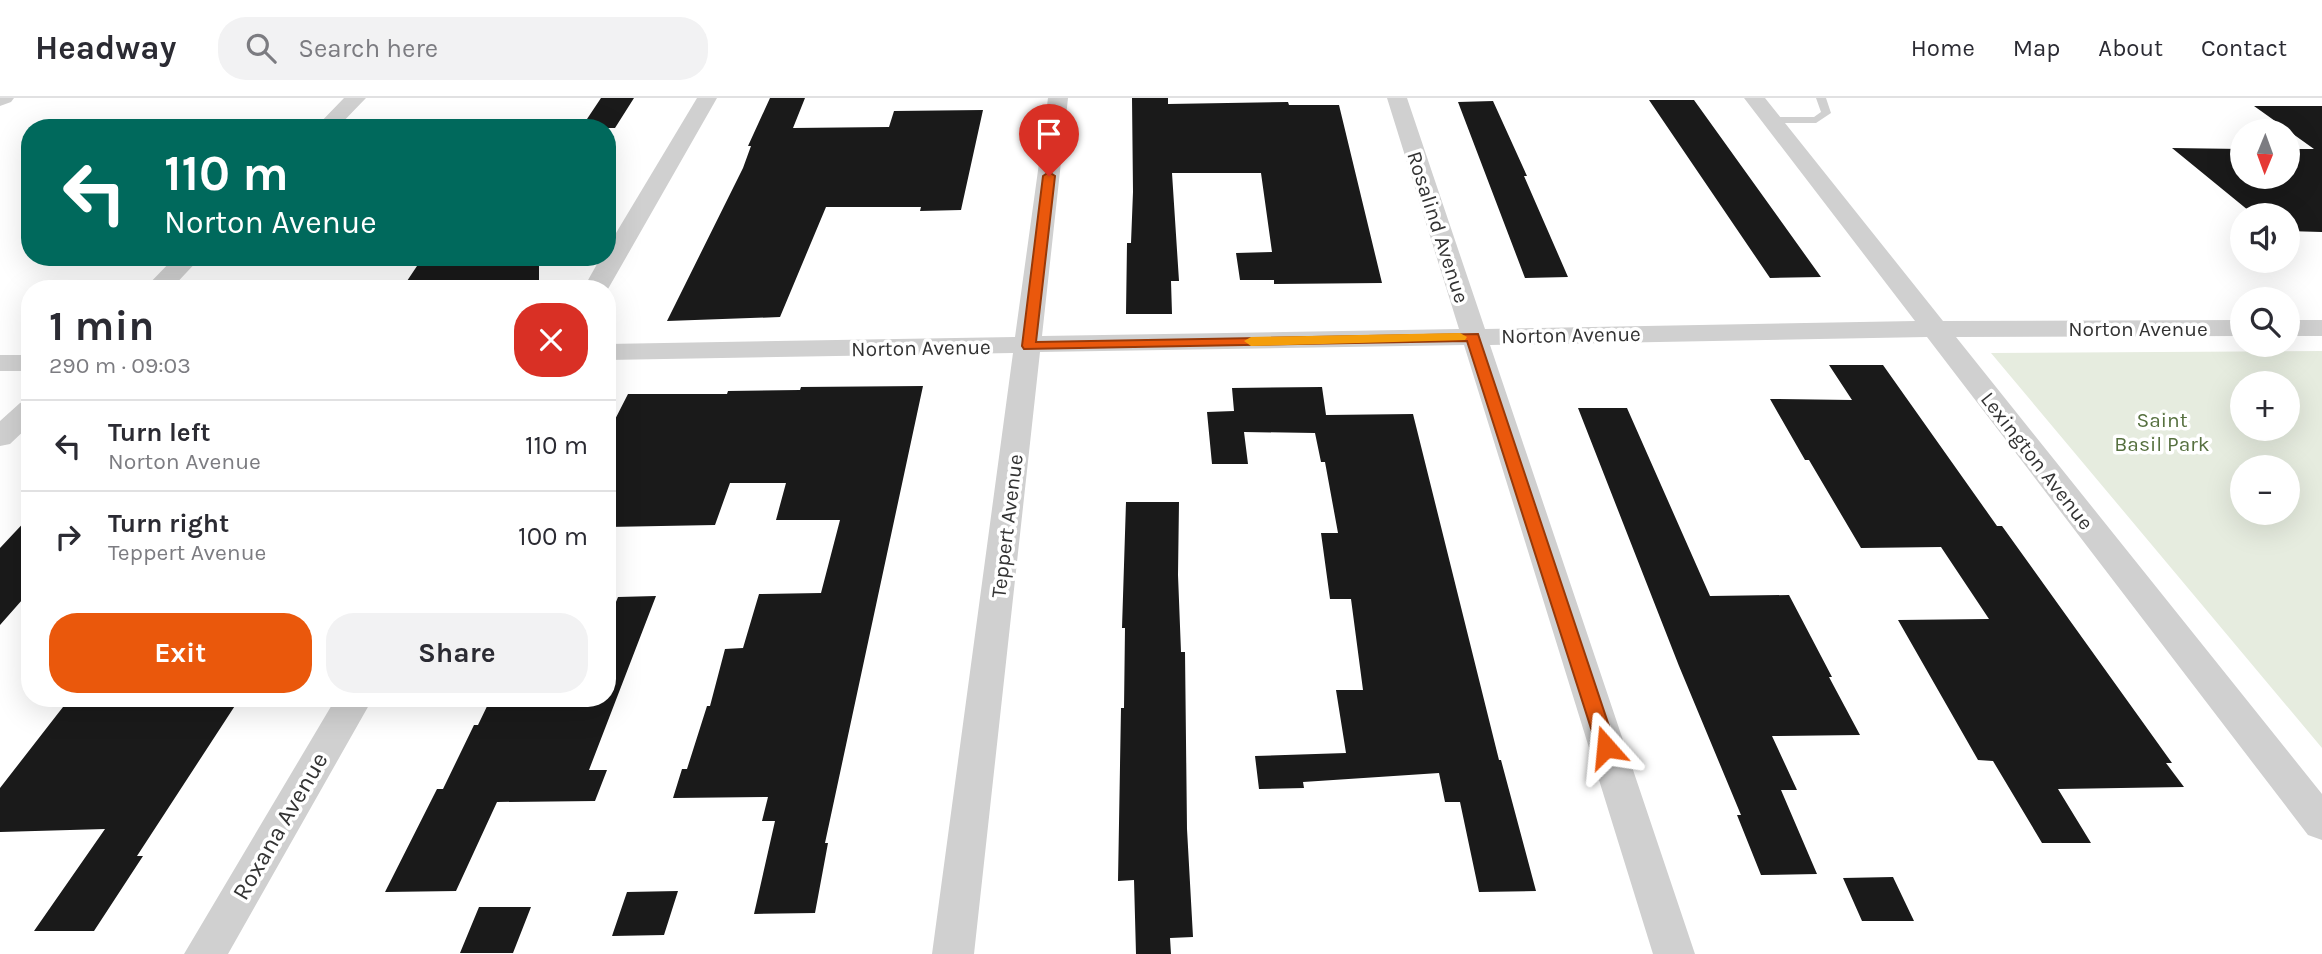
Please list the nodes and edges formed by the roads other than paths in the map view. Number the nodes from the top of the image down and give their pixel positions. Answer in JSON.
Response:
{"nodes":[{"id":1,"x":356,"y":98,"type":"edge"},
{"id":2,"x":707,"y":98,"type":"edge"},
{"id":3,"x":1058,"y":98,"type":"edge"},
{"id":4,"x":1396,"y":98,"type":"edge"},
{"id":5,"x":1821,"y":98,"type":"edge"},
{"id":6,"x":1763,"y":109,"type":"edge"},
{"id":7,"x":334,"y":119,"type":"edge"},
{"id":8,"x":616,"y":253,"type":"edge"},
{"id":9,"x":180,"y":266,"type":"edge"},
{"id":10,"x":165,"y":280,"type":"edge"},
{"id":11,"x":2230,"y":328,"type":"edge"},
{"id":12,"x":2300,"y":328,"type":"edge"},
{"id":13,"x":2322,"y":328,"type":"edge"},
{"id":14,"x":1933,"y":329,"type":"junction"},
{"id":15,"x":1473,"y":337,"type":"junction"},
{"id":16,"x":1029,"y":346,"type":"junction"},
{"id":17,"x":616,"y":352,"type":"edge"},
{"id":18,"x":0,"y":363,"type":"edge"},
{"id":19,"x":21,"y":363,"type":"edge"},
{"id":20,"x":21,"y":417,"type":"edge"},
{"id":21,"x":0,"y":437,"type":"edge"},
{"id":22,"x":350,"y":707,"type":"edge"},
{"id":23,"x":2322,"y":823,"type":"edge"},
{"id":24,"x":205,"y":954,"type":"edge"},
{"id":25,"x":953,"y":954,"type":"edge"},
{"id":26,"x":1674,"y":954,"type":"edge"}],
"edges":[{"from":1,"to":7,"type":"street"},
{"from":2,"to":8,"type":"street"},
{"from":3,"to":16,"type":"street","name":"Teppert Avenue"},
{"from":4,"to":15,"type":"street","name":"Rosalind Avenue"},
{"from":5,"to":6,"type":"lane"},
{"from":6,"to":14,"type":"street","name":"Lexington Avenue"},
{"from":9,"to":10,"type":"street"},
{"from":11,"to":14,"type":"street","name":"Norton Avenue"},
{"from":12,"to":13,"type":"street"},
{"from":14,"to":15,"type":"street","name":"Norton Avenue"},
{"from":14,"to":23,"type":"street","name":"Lexington Avenue"},
{"from":15,"to":16,"type":"street","name":"Norton Avenue"},
{"from":15,"to":26,"type":"street","name":"Rosalind Avenue"},
{"from":16,"to":17,"type":"street","name":"Norton Avenue"},
{"from":16,"to":25,"type":"street","name":"Teppert Avenue"},
{"from":18,"to":19,"type":"street"},
{"from":20,"to":21,"type":"street"},
{"from":22,"to":24,"type":"street","name":"Roxana Avenue"}]}
